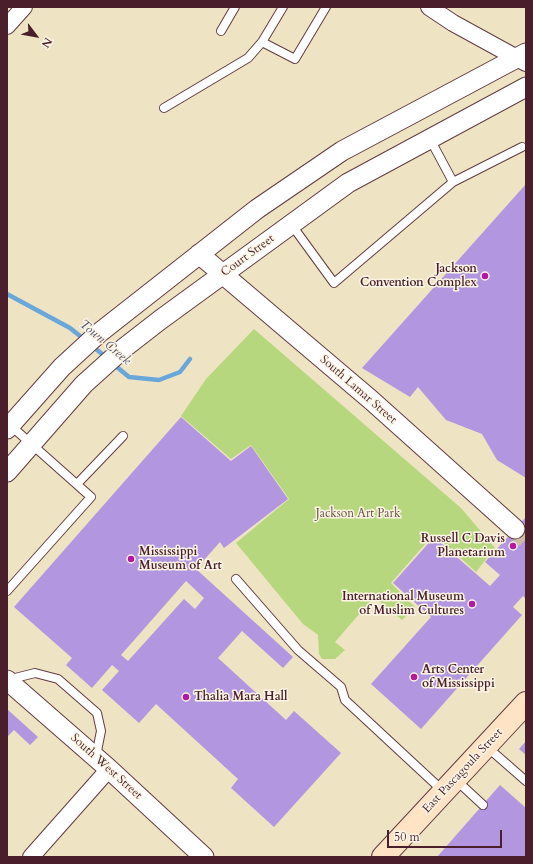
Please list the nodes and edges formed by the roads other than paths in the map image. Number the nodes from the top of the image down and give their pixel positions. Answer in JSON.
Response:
{"nodes":[{"id":1,"x":24,"y":7,"type":"edge"},
{"id":2,"x":235,"y":7,"type":"edge"},
{"id":3,"x":283,"y":7,"type":"edge"},
{"id":4,"x":326,"y":7,"type":"edge"},
{"id":5,"x":428,"y":7,"type":"edge"},
{"id":6,"x":7,"y":26,"type":"edge"},
{"id":7,"x":221,"y":31,"type":"dead end"},
{"id":8,"x":262,"y":42,"type":"junction"},
{"id":9,"x":523,"y":58,"type":"edge"},
{"id":10,"x":526,"y":87,"type":"edge"},
{"id":11,"x":164,"y":108,"type":"dead end"},
{"id":12,"x":430,"y":139,"type":"junction"},
{"id":13,"x":522,"y":147,"type":"dead end"},
{"id":14,"x":453,"y":182,"type":"junction"},
{"id":15,"x":292,"y":224,"type":"junction"},
{"id":16,"x":199,"y":254,"type":"junction"},
{"id":17,"x":224,"y":273,"type":"junction"},
{"id":18,"x":9,"y":427,"type":"edge"},
{"id":19,"x":123,"y":436,"type":"dead end"},
{"id":20,"x":31,"y":443,"type":"junction"},
{"id":21,"x":7,"y":472,"type":"edge"},
{"id":22,"x":77,"y":484,"type":"junction"},
{"id":23,"x":515,"y":529,"type":"tunnel mouth"},
{"id":24,"x":236,"y":579,"type":"dead end"},
{"id":25,"x":7,"y":591,"type":"edge"},
{"id":26,"x":7,"y":680,"type":"edge"},
{"id":27,"x":526,"y":703,"type":"edge"},
{"id":28,"x":486,"y":746,"type":"junction"},
{"id":29,"x":103,"y":763,"type":"junction"},
{"id":30,"x":526,"y":782,"type":"edge"},
{"id":31,"x":450,"y":785,"type":"junction"},
{"id":32,"x":483,"y":804,"type":"dead end"},
{"id":33,"x":37,"y":855,"type":"edge"},
{"id":34,"x":204,"y":857,"type":"edge"},
{"id":35,"x":383,"y":857,"type":"edge"}],
"edges":[{"from":1,"to":6,"type":"street"},
{"from":2,"to":7,"type":"lane"},
{"from":3,"to":8,"type":"lane"},
{"from":4,"to":8,"type":"lane"},
{"from":5,"to":9,"type":"street"},
{"from":8,"to":11,"type":"lane"},
{"from":9,"to":16,"type":"street"},
{"from":10,"to":12,"type":"street","name":"Court Street"},
{"from":12,"to":14,"type":"lane"},
{"from":12,"to":15,"type":"street","name":"Court Street"},
{"from":13,"to":14,"type":"lane"},
{"from":14,"to":15,"type":"lane"},
{"from":15,"to":17,"type":"street","name":"Court Street"},
{"from":16,"to":17,"type":"street","name":"South Lamar Street"},
{"from":16,"to":18,"type":"street"},
{"from":17,"to":20,"type":"street","name":"Court Street"},
{"from":17,"to":23,"type":"street","name":"South Lamar Street"},
{"from":18,"to":20,"type":"lane"},
{"from":19,"to":22,"type":"lane"},
{"from":20,"to":21,"type":"street","name":"Court Street"},
{"from":20,"to":22,"type":"lane"},
{"from":22,"to":25,"type":"lane"},
{"from":24,"to":31,"type":"lane"},
{"from":26,"to":29,"type":"street","name":"South West Street"},
{"from":26,"to":29,"type":"lane"},
{"from":27,"to":28,"type":"main road","name":"East Pascagoula Street"},
{"from":28,"to":30,"type":"lane"},
{"from":28,"to":31,"type":"main road","name":"East Pascagoula Street"},
{"from":29,"to":33,"type":"street"},
{"from":29,"to":34,"type":"street","name":"South West Street"},
{"from":31,"to":32,"type":"lane"},
{"from":31,"to":35,"type":"main road","name":"East Pascagoula Street"}]}
